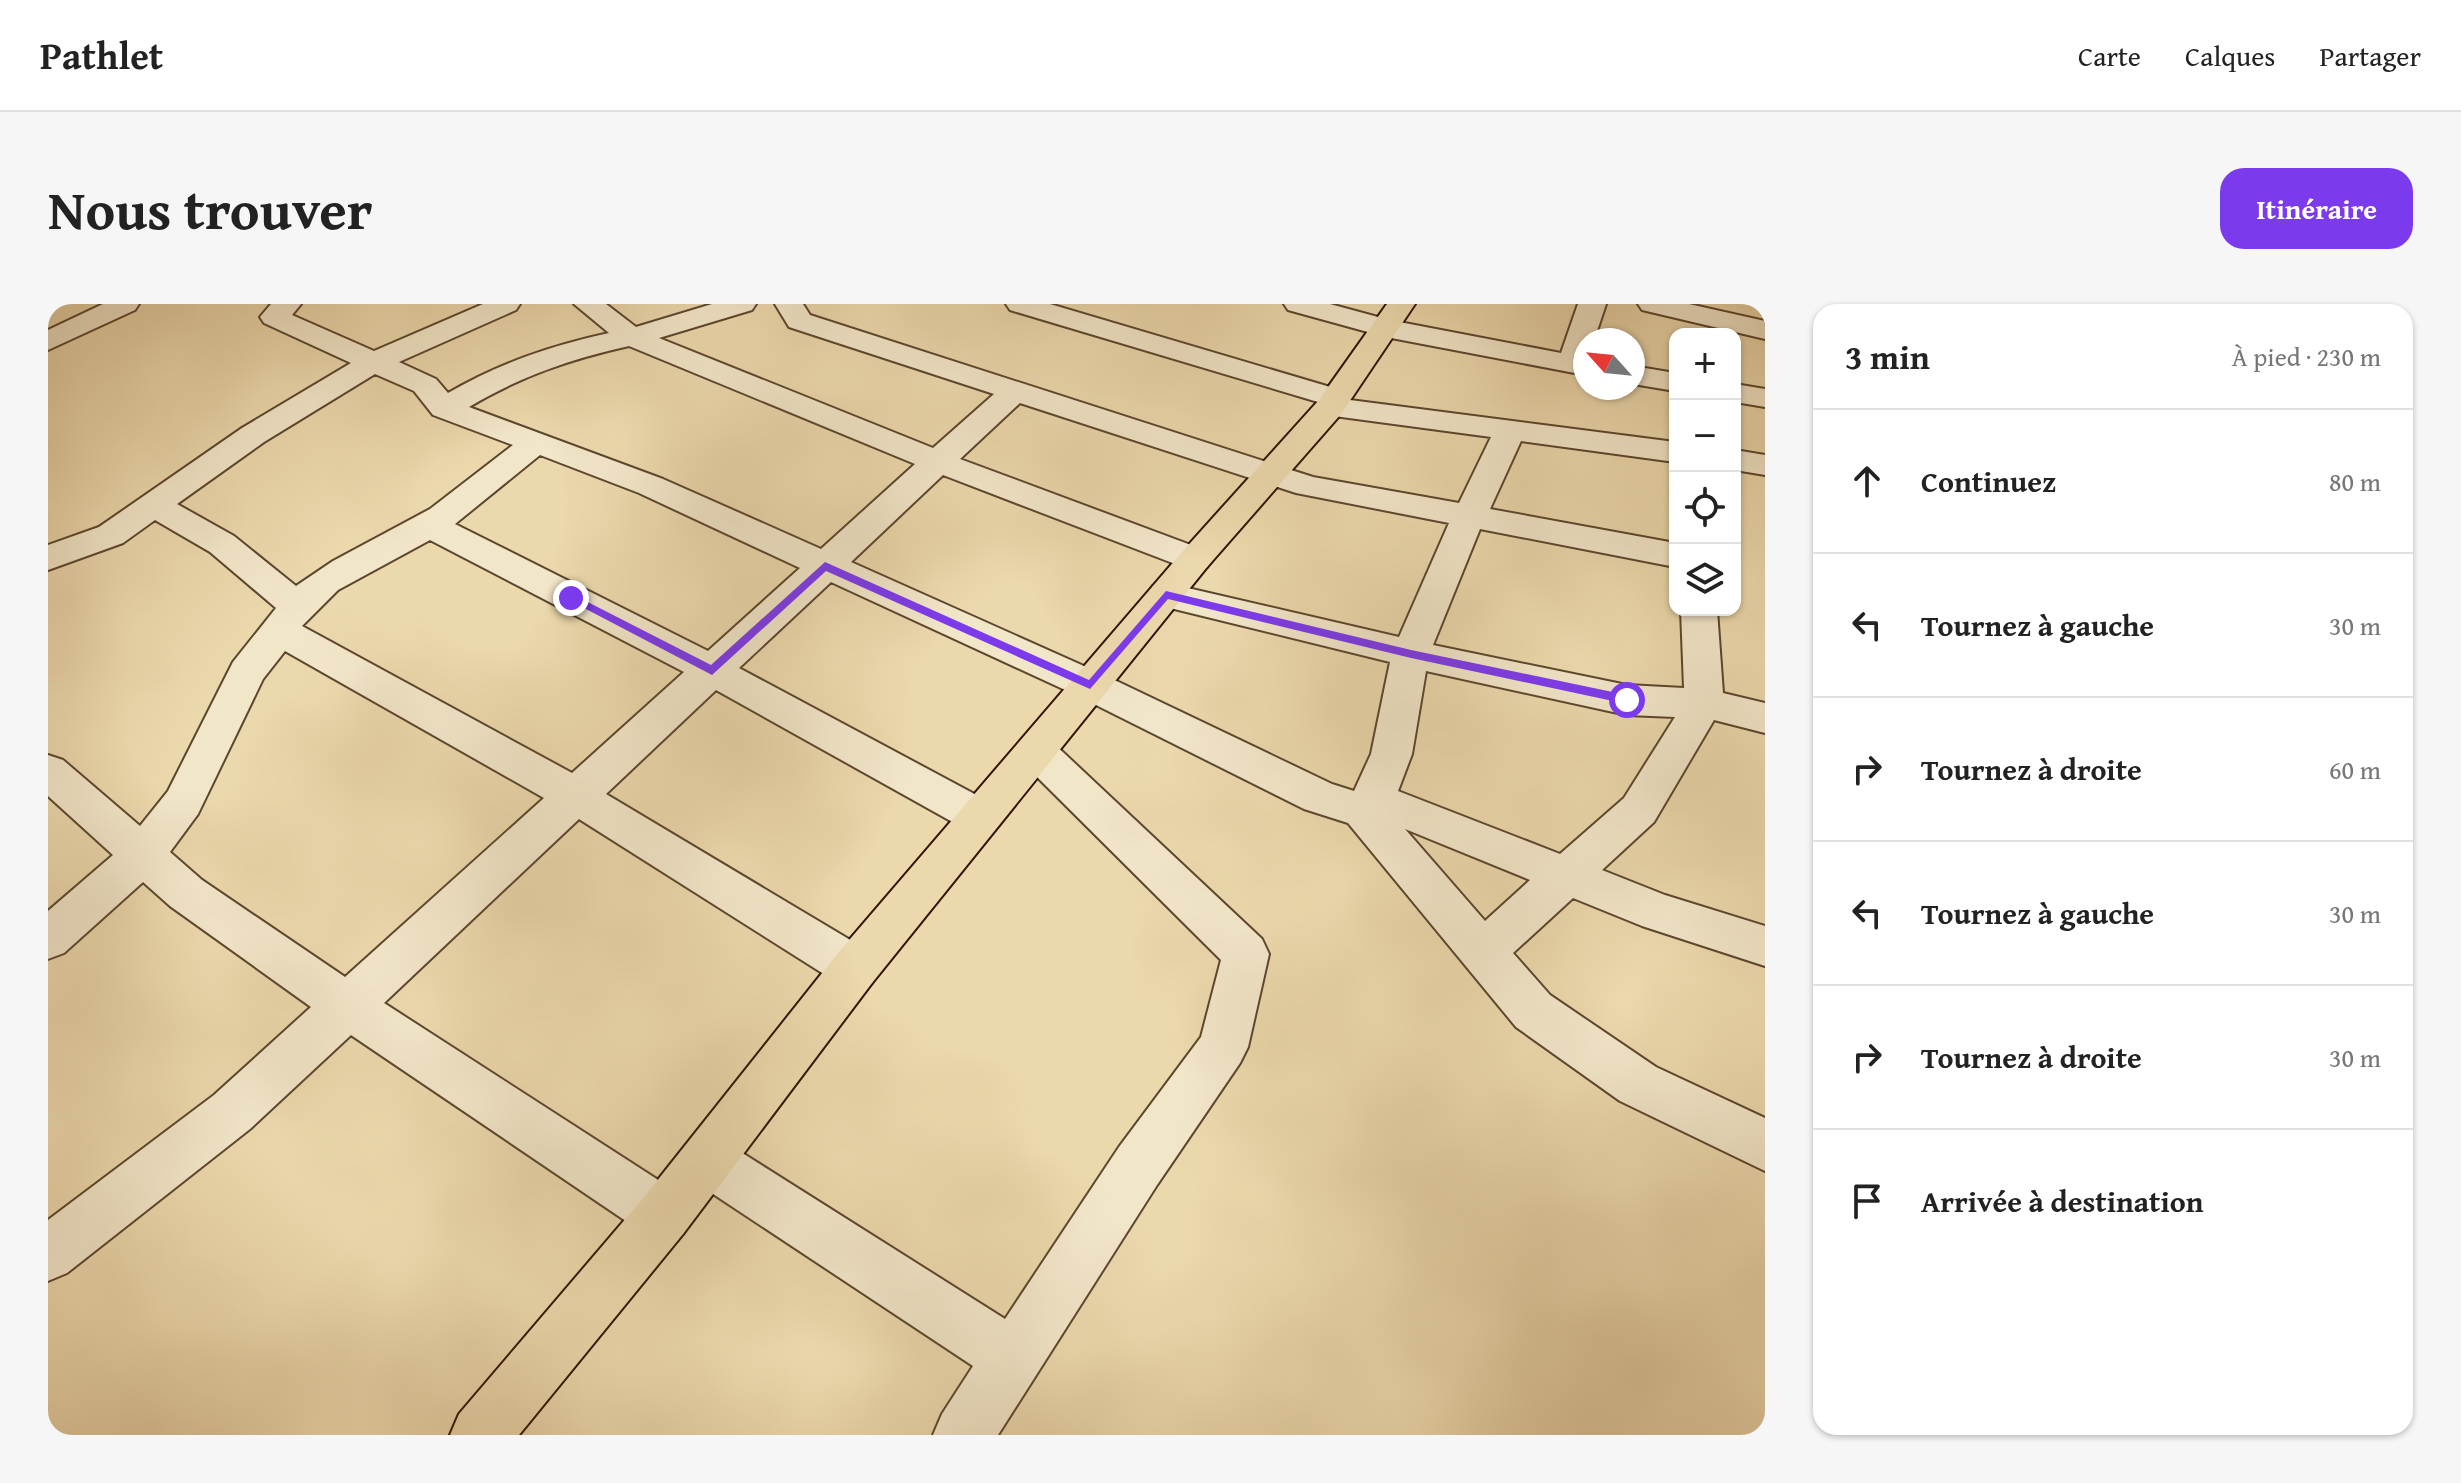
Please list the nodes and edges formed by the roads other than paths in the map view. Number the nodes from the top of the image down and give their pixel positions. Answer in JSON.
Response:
{"nodes":[{"id":1,"x":125,"y":304,"type":"edge"},
{"id":2,"x":287,"y":304,"type":"edge"},
{"id":3,"x":506,"y":304,"type":"edge"},
{"id":4,"x":588,"y":304,"type":"edge"},
{"id":5,"x":742,"y":304,"type":"edge"},
{"id":6,"x":789,"y":304,"type":"edge"},
{"id":7,"x":1020,"y":304,"type":"edge"},
{"id":8,"x":1298,"y":304,"type":"edge"},
{"id":9,"x":1592,"y":304,"type":"edge"},
{"id":10,"x":1652,"y":304,"type":"edge"},
{"id":11,"x":1394,"y":316,"type":"edge"},
{"id":12,"x":1759,"y":325,"type":"edge"},
{"id":13,"x":1586,"y":328,"type":"edge"},
{"id":14,"x":632,"y":337,"type":"junction"},
{"id":15,"x":48,"y":341,"type":"edge"},
{"id":16,"x":372,"y":363,"type":"junction"},
{"id":17,"x":1573,"y":364,"type":"edge"},
{"id":18,"x":1645,"y":377,"type":"edge"},
{"id":19,"x":1669,"y":381,"type":"edge"},
{"id":20,"x":1014,"y":392,"type":"junction"},
{"id":21,"x":1741,"y":394,"type":"edge"},
{"id":22,"x":1765,"y":398,"type":"edge"},
{"id":23,"x":1333,"y":402,"type":"junction"},
{"id":24,"x":444,"y":408,"type":"junction"},
{"id":25,"x":1510,"y":430,"type":"junction"},
{"id":26,"x":535,"y":443,"type":"junction"},
{"id":27,"x":1669,"y":451,"type":"edge"},
{"id":28,"x":1741,"y":461,"type":"edge"},
{"id":29,"x":938,"y":462,"type":"junction"},
{"id":30,"x":1765,"y":465,"type":"edge"},
{"id":31,"x":1273,"y":473,"type":"junction"},
{"id":32,"x":155,"y":506,"type":"junction"},
{"id":33,"x":1470,"y":517,"type":"junction"},
{"id":34,"x":429,"y":525,"type":"junction"},
{"id":35,"x":1669,"y":554,"type":"edge"},
{"id":36,"x":48,"y":558,"type":"edge"},
{"id":37,"x":1195,"y":559,"type":"junction"},
{"id":38,"x":825,"y":566,"type":"junction"},
{"id":39,"x":1166,"y":595,"type":"junction"},
{"id":40,"x":1699,"y":616,"type":"edge"},
{"id":41,"x":288,"y":618,"type":"junction"},
{"id":42,"x":1411,"y":654,"type":"junction"},
{"id":43,"x":712,"y":670,"type":"junction"},
{"id":44,"x":1090,"y":685,"type":"junction"},
{"id":45,"x":1704,"y":703,"type":"junction"},
{"id":46,"x":1765,"y":718,"type":"edge"},
{"id":47,"x":1036,"y":751,"type":"junction"},
{"id":48,"x":48,"y":771,"type":"edge"},
{"id":49,"x":575,"y":797,"type":"junction"},
{"id":50,"x":1369,"y":805,"type":"junction"},
{"id":51,"x":980,"y":817,"type":"junction"},
{"id":52,"x":143,"y":855,"type":"junction"},
{"id":53,"x":1570,"y":875,"type":"junction"},
{"id":54,"x":48,"y":939,"type":"edge"},
{"id":55,"x":1765,"y":946,"type":"edge"},
{"id":56,"x":1483,"y":951,"type":"junction"},
{"id":57,"x":855,"y":968,"type":"junction"},
{"id":58,"x":348,"y":1006,"type":"junction"},
{"id":59,"x":1765,"y":1145,"type":"edge"},
{"id":60,"x":707,"y":1160,"type":"junction"},
{"id":61,"x":664,"y":1215,"type":"junction"},
{"id":62,"x":48,"y":1254,"type":"edge"},
{"id":63,"x":1011,"y":1357,"type":"junction"},
{"id":64,"x":480,"y":1435,"type":"edge"},
{"id":65,"x":963,"y":1435,"type":"edge"}],
"edges":[{"from":1,"to":15,"type":"street"},
{"from":2,"to":16,"type":"street"},
{"from":3,"to":16,"type":"street"},
{"from":4,"to":14,"type":"street"},
{"from":5,"to":14,"type":"street"},
{"from":6,"to":20,"type":"street"},
{"from":7,"to":23,"type":"street"},
{"from":8,"to":11,"type":"street"},
{"from":9,"to":13,"type":"street"},
{"from":10,"to":12,"type":"street"},
{"from":11,"to":17,"type":"street"},
{"from":11,"to":23,"type":"main road"},
{"from":14,"to":24,"type":"street"},
{"from":14,"to":29,"type":"street"},
{"from":16,"to":24,"type":"street"},
{"from":16,"to":32,"type":"street"},
{"from":18,"to":19,"type":"street"},
{"from":20,"to":29,"type":"street"},
{"from":20,"to":31,"type":"street"},
{"from":21,"to":22,"type":"street"},
{"from":23,"to":25,"type":"street"},
{"from":23,"to":31,"type":"main road"},
{"from":24,"to":26,"type":"street"},
{"from":25,"to":27,"type":"street"},
{"from":25,"to":33,"type":"street"},
{"from":26,"to":34,"type":"street"},
{"from":26,"to":38,"type":"street"},
{"from":28,"to":30,"type":"street"},
{"from":29,"to":37,"type":"street"},
{"from":29,"to":38,"type":"street"},
{"from":31,"to":33,"type":"street"},
{"from":31,"to":37,"type":"main road"},
{"from":32,"to":36,"type":"street"},
{"from":32,"to":41,"type":"street"},
{"from":33,"to":35,"type":"street"},
{"from":33,"to":42,"type":"street"},
{"from":34,"to":41,"type":"street"},
{"from":34,"to":43,"type":"street"},
{"from":37,"to":39,"type":"main road"},
{"from":38,"to":43,"type":"street"},
{"from":38,"to":44,"type":"street"},
{"from":39,"to":42,"type":"street"},
{"from":39,"to":44,"type":"main road"},
{"from":40,"to":45,"type":"street"},
{"from":41,"to":49,"type":"street"},
{"from":41,"to":52,"type":"street"},
{"from":42,"to":45,"type":"street"},
{"from":42,"to":50,"type":"street"},
{"from":43,"to":49,"type":"street"},
{"from":43,"to":51,"type":"street"},
{"from":44,"to":47,"type":"main road"},
{"from":44,"to":50,"type":"street"},
{"from":45,"to":46,"type":"street"},
{"from":45,"to":53,"type":"street"},
{"from":47,"to":51,"type":"main road"},
{"from":47,"to":63,"type":"street"},
{"from":48,"to":52,"type":"street"},
{"from":49,"to":57,"type":"street"},
{"from":49,"to":58,"type":"street"},
{"from":50,"to":53,"type":"street"},
{"from":50,"to":56,"type":"street"},
{"from":51,"to":57,"type":"main road"},
{"from":52,"to":54,"type":"street"},
{"from":52,"to":58,"type":"street"},
{"from":53,"to":55,"type":"street"},
{"from":53,"to":56,"type":"street"},
{"from":56,"to":59,"type":"street"},
{"from":57,"to":60,"type":"main road"},
{"from":58,"to":61,"type":"street"},
{"from":58,"to":62,"type":"street"},
{"from":60,"to":61,"type":"main road"},
{"from":60,"to":63,"type":"street"},
{"from":61,"to":64,"type":"main road"},
{"from":63,"to":65,"type":"street"}]}
